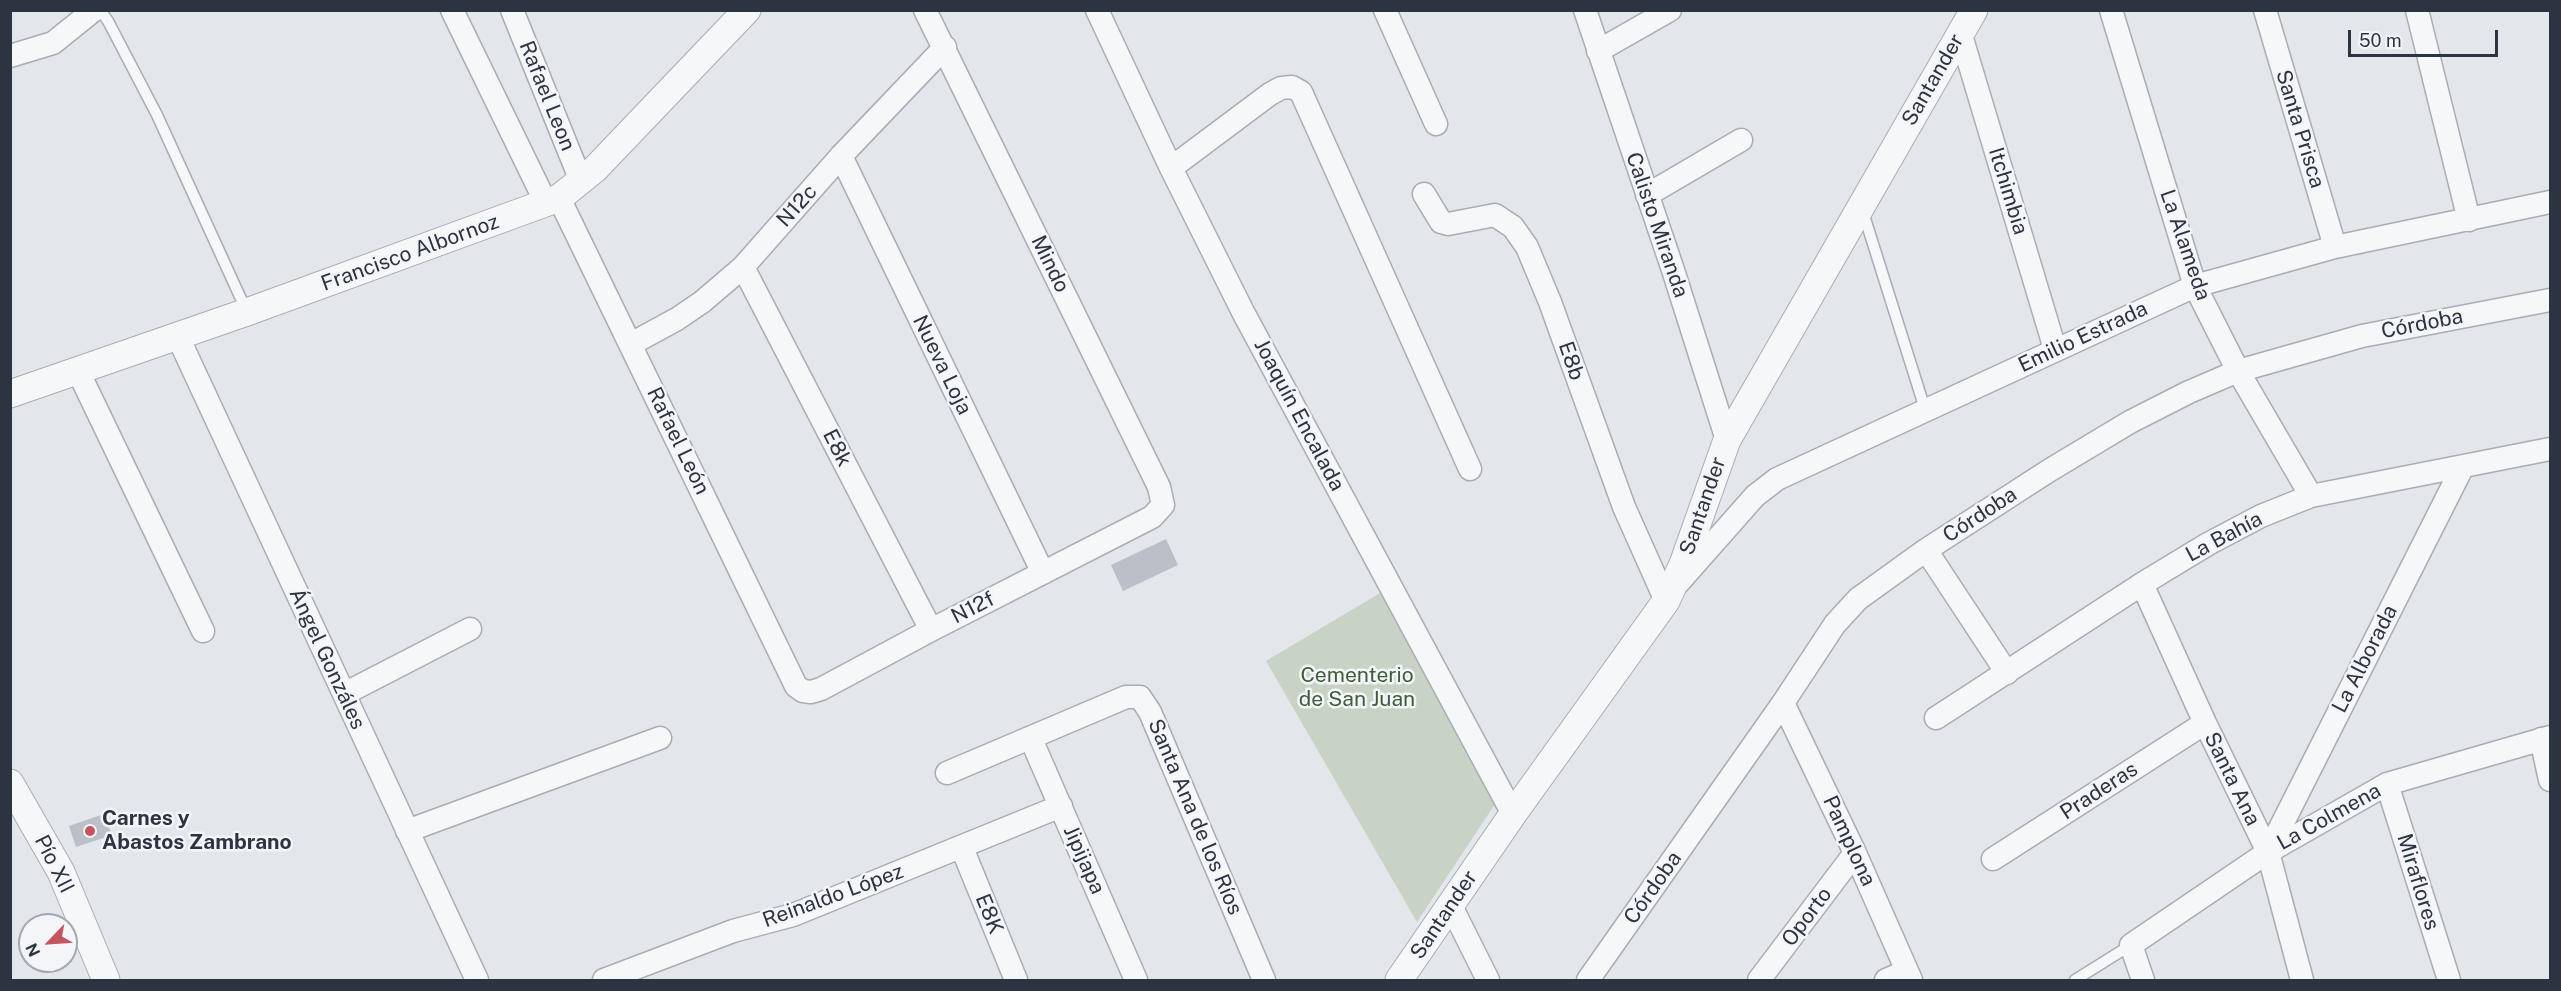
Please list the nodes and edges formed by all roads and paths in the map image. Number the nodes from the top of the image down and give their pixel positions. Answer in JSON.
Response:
{"nodes":[{"id":1,"x":94,"y":10,"type":"edge"},
{"id":2,"x":100,"y":10,"type":"edge"},
{"id":3,"x":452,"y":10,"type":"edge"},
{"id":4,"x":512,"y":10,"type":"edge"},
{"id":5,"x":747,"y":10,"type":"edge"},
{"id":6,"x":925,"y":10,"type":"edge"},
{"id":7,"x":1097,"y":10,"type":"edge"},
{"id":8,"x":1385,"y":10,"type":"edge"},
{"id":9,"x":1585,"y":10,"type":"edge"},
{"id":10,"x":1670,"y":10,"type":"edge"},
{"id":11,"x":2111,"y":10,"type":"edge"},
{"id":12,"x":2265,"y":10,"type":"edge"},
{"id":13,"x":2417,"y":10,"type":"edge"},
{"id":14,"x":1967,"y":22,"type":"edge"},
{"id":15,"x":945,"y":47,"type":"junction"},
{"id":16,"x":1598,"y":51,"type":"junction"},
{"id":17,"x":10,"y":56,"type":"edge"},
{"id":18,"x":1436,"y":124,"type":"dead end"},
{"id":19,"x":1741,"y":140,"type":"dead end"},
{"id":20,"x":841,"y":156,"type":"junction"},
{"id":21,"x":1171,"y":168,"type":"junction"},
{"id":22,"x":581,"y":181,"type":"junction"},
{"id":23,"x":1424,"y":194,"type":"dead end"},
{"id":24,"x":1647,"y":195,"type":"junction"},
{"id":25,"x":552,"y":200,"type":"junction"},
{"id":26,"x":2550,"y":202,"type":"edge"},
{"id":27,"x":1861,"y":206,"type":"junction"},
{"id":28,"x":2469,"y":220,"type":"junction"},
{"id":29,"x":2335,"y":247,"type":"junction"},
{"id":30,"x":743,"y":267,"type":"junction"},
{"id":31,"x":2195,"y":286,"type":"junction"},
{"id":32,"x":2550,"y":300,"type":"edge"},
{"id":33,"x":248,"y":312,"type":"junction"},
{"id":34,"x":178,"y":337,"type":"junction"},
{"id":35,"x":631,"y":344,"type":"junction"},
{"id":36,"x":2055,"y":349,"type":"junction"},
{"id":37,"x":78,"y":371,"type":"junction"},
{"id":38,"x":2238,"y":371,"type":"junction"},
{"id":39,"x":10,"y":394,"type":"edge"},
{"id":40,"x":1925,"y":409,"type":"junction"},
{"id":41,"x":1727,"y":440,"type":"junction"},
{"id":42,"x":2550,"y":449,"type":"edge"},
{"id":43,"x":2463,"y":466,"type":"junction"},
{"id":44,"x":1470,"y":469,"type":"dead end"},
{"id":45,"x":2311,"y":496,"type":"junction"},
{"id":46,"x":1152,"y":517,"type":"joint"},
{"id":47,"x":1926,"y":550,"type":"junction"},
{"id":48,"x":1043,"y":573,"type":"junction"},
{"id":49,"x":2142,"y":584,"type":"junction"},
{"id":50,"x":1670,"y":594,"type":"junction"},
{"id":51,"x":470,"y":629,"type":"dead end"},
{"id":52,"x":931,"y":630,"type":"junction"},
{"id":53,"x":203,"y":631,"type":"dead end"},
{"id":54,"x":2007,"y":672,"type":"junction"},
{"id":55,"x":796,"y":686,"type":"joint"},
{"id":56,"x":344,"y":694,"type":"junction"},
{"id":57,"x":1783,"y":703,"type":"junction"},
{"id":58,"x":1936,"y":718,"type":"dead end"},
{"id":59,"x":2205,"y":723,"type":"junction"},
{"id":60,"x":660,"y":738,"type":"dead end"},
{"id":61,"x":2546,"y":738,"type":"edge"},
{"id":62,"x":1031,"y":739,"type":"junction"},
{"id":63,"x":947,"y":773,"type":"dead end"},
{"id":64,"x":2550,"y":780,"type":"edge"},
{"id":65,"x":10,"y":783,"type":"edge"},
{"id":66,"x":2387,"y":784,"type":"junction"},
{"id":67,"x":1061,"y":806,"type":"junction"},
{"id":68,"x":1513,"y":814,"type":"junction"},
{"id":69,"x":407,"y":831,"type":"junction"},
{"id":70,"x":962,"y":848,"type":"junction"},
{"id":71,"x":2268,"y":852,"type":"junction"},
{"id":72,"x":1855,"y":853,"type":"junction"},
{"id":73,"x":1993,"y":859,"type":"dead end"},
{"id":74,"x":1451,"y":906,"type":"junction"},
{"id":75,"x":2131,"y":945,"type":"junction"},
{"id":76,"x":1909,"y":976,"type":"edge"},
{"id":77,"x":106,"y":981,"type":"edge"},
{"id":78,"x":477,"y":981,"type":"edge"},
{"id":79,"x":604,"y":981,"type":"edge"},
{"id":80,"x":1016,"y":981,"type":"edge"},
{"id":81,"x":1136,"y":981,"type":"edge"},
{"id":82,"x":1264,"y":981,"type":"edge"},
{"id":83,"x":1399,"y":981,"type":"edge"},
{"id":84,"x":1488,"y":981,"type":"edge"},
{"id":85,"x":1588,"y":981,"type":"edge"},
{"id":86,"x":1759,"y":981,"type":"edge"},
{"id":87,"x":1886,"y":981,"type":"edge"},
{"id":88,"x":2075,"y":981,"type":"edge"},
{"id":89,"x":2143,"y":981,"type":"edge"},
{"id":90,"x":2302,"y":981,"type":"edge"},
{"id":91,"x":2449,"y":981,"type":"edge"}],
"edges":[{"from":1,"to":17,"type":"street"},
{"from":2,"to":33,"type":"lane"},
{"from":3,"to":25,"type":"street","name":"Rafael León"},
{"from":4,"to":22,"type":"street","name":"Rafael Leon"},
{"from":5,"to":22,"type":"street","name":"Francisco Albornoz"},
{"from":6,"to":15,"type":"street","name":"Mindo"},
{"from":7,"to":21,"type":"street","name":"Joaquín Encalada"},
{"from":8,"to":18,"type":"street"},
{"from":9,"to":16,"type":"street","name":"Calisto Miranda"},
{"from":10,"to":16,"type":"street"},
{"from":11,"to":31,"type":"street","name":"La Alameda"},
{"from":12,"to":29,"type":"street","name":"Santa Prisca"},
{"from":13,"to":28,"type":"street"},
{"from":14,"to":27,"type":"street","name":"Santander"},
{"from":14,"to":36,"type":"street","name":"Itchimbia"},
{"from":15,"to":20,"type":"street","name":"N12c"},
{"from":15,"to":46,"type":"street","name":"Mindo"},
{"from":16,"to":24,"type":"street","name":"Calisto Miranda"},
{"from":19,"to":24,"type":"street"},
{"from":20,"to":30,"type":"street","name":"N12c"},
{"from":20,"to":48,"type":"street","name":"Nueva Loja"},
{"from":21,"to":44,"type":"street"},
{"from":21,"to":68,"type":"street","name":"Joaquín Encalada"},
{"from":22,"to":25,"type":"street","name":"Francisco Albornoz"},
{"from":23,"to":50,"type":"street","name":"E8b"},
{"from":24,"to":41,"type":"street","name":"Calisto Miranda"},
{"from":25,"to":33,"type":"street","name":"Francisco Albornoz"},
{"from":25,"to":35,"type":"street","name":"Rafael León"},
{"from":26,"to":28,"type":"street","name":"Emilio Estrada"},
{"from":27,"to":40,"type":"lane"},
{"from":27,"to":41,"type":"street","name":"Santander"},
{"from":28,"to":29,"type":"street","name":"Emilio Estrada"},
{"from":29,"to":31,"type":"street","name":"Emilio Estrada"},
{"from":30,"to":35,"type":"street","name":"N12c"},
{"from":30,"to":52,"type":"street","name":"E8k"},
{"from":31,"to":36,"type":"street","name":"Emilio Estrada"},
{"from":31,"to":38,"type":"street","name":"La Alameda"},
{"from":32,"to":38,"type":"street","name":"Córdoba"},
{"from":33,"to":34,"type":"street","name":"Francisco Albornoz"},
{"from":34,"to":37,"type":"street","name":"Francisco Albornoz"},
{"from":34,"to":56,"type":"street","name":"Ángel Gonzáles"},
{"from":35,"to":55,"type":"street","name":"Rafael León"},
{"from":36,"to":40,"type":"street","name":"Emilio Estrada"},
{"from":37,"to":39,"type":"street","name":"Francisco Albornoz"},
{"from":37,"to":53,"type":"street"},
{"from":38,"to":45,"type":"street","name":"La Alameda"},
{"from":38,"to":47,"type":"street","name":"Córdoba"},
{"from":40,"to":50,"type":"street","name":"Emilio Estrada"},
{"from":41,"to":50,"type":"street","name":"Santander"},
{"from":42,"to":43,"type":"street","name":"La Bahía"},
{"from":43,"to":45,"type":"street","name":"La Bahía"},
{"from":43,"to":71,"type":"street","name":"La Alborada"},
{"from":45,"to":49,"type":"street","name":"La Bahía"},
{"from":46,"to":48,"type":"street","name":"N12f"},
{"from":47,"to":54,"type":"street"},
{"from":47,"to":57,"type":"street","name":"Córdoba"},
{"from":48,"to":52,"type":"street","name":"N12f"},
{"from":49,"to":54,"type":"street","name":"La Bahía"},
{"from":49,"to":59,"type":"street","name":"Santa Ana"},
{"from":50,"to":68,"type":"street","name":"Santander"},
{"from":51,"to":56,"type":"street"},
{"from":52,"to":55,"type":"street","name":"N12f"},
{"from":54,"to":58,"type":"street","name":"La Bahía"},
{"from":56,"to":69,"type":"street","name":"Ángel Gonzáles"},
{"from":57,"to":72,"type":"street","name":"Pamplona"},
{"from":57,"to":85,"type":"street","name":"Córdoba"},
{"from":59,"to":71,"type":"street","name":"Santa Ana"},
{"from":59,"to":73,"type":"street","name":"Praderas"},
{"from":60,"to":69,"type":"street"},
{"from":61,"to":64,"type":"street"},
{"from":61,"to":66,"type":"street","name":"La Colmena"},
{"from":62,"to":63,"type":"street"},
{"from":62,"to":67,"type":"street","name":"Jipijapa"},
{"from":62,"to":82,"type":"street","name":"Santa Ana de los Ríos"},
{"from":65,"to":77,"type":"street","name":"Pío XII"},
{"from":66,"to":71,"type":"street","name":"La Colmena"},
{"from":66,"to":91,"type":"street","name":"Miraflores"},
{"from":67,"to":70,"type":"street","name":"Reinaldo López"},
{"from":67,"to":81,"type":"street","name":"Jipijapa"},
{"from":68,"to":74,"type":"street","name":"Santander"},
{"from":69,"to":78,"type":"street","name":"Ángel Gonzáles"},
{"from":70,"to":79,"type":"street","name":"Reinaldo López"},
{"from":70,"to":80,"type":"street","name":"E8K"},
{"from":71,"to":75,"type":"street","name":"La Colmena"},
{"from":71,"to":90,"type":"street","name":"Santa Ana"},
{"from":72,"to":76,"type":"street","name":"Pamplona"},
{"from":72,"to":86,"type":"street","name":"Oporto"},
{"from":74,"to":83,"type":"street","name":"Santander"},
{"from":74,"to":84,"type":"street"},
{"from":75,"to":88,"type":"lane"},
{"from":75,"to":89,"type":"street"},
{"from":76,"to":87,"type":"street"}]}
